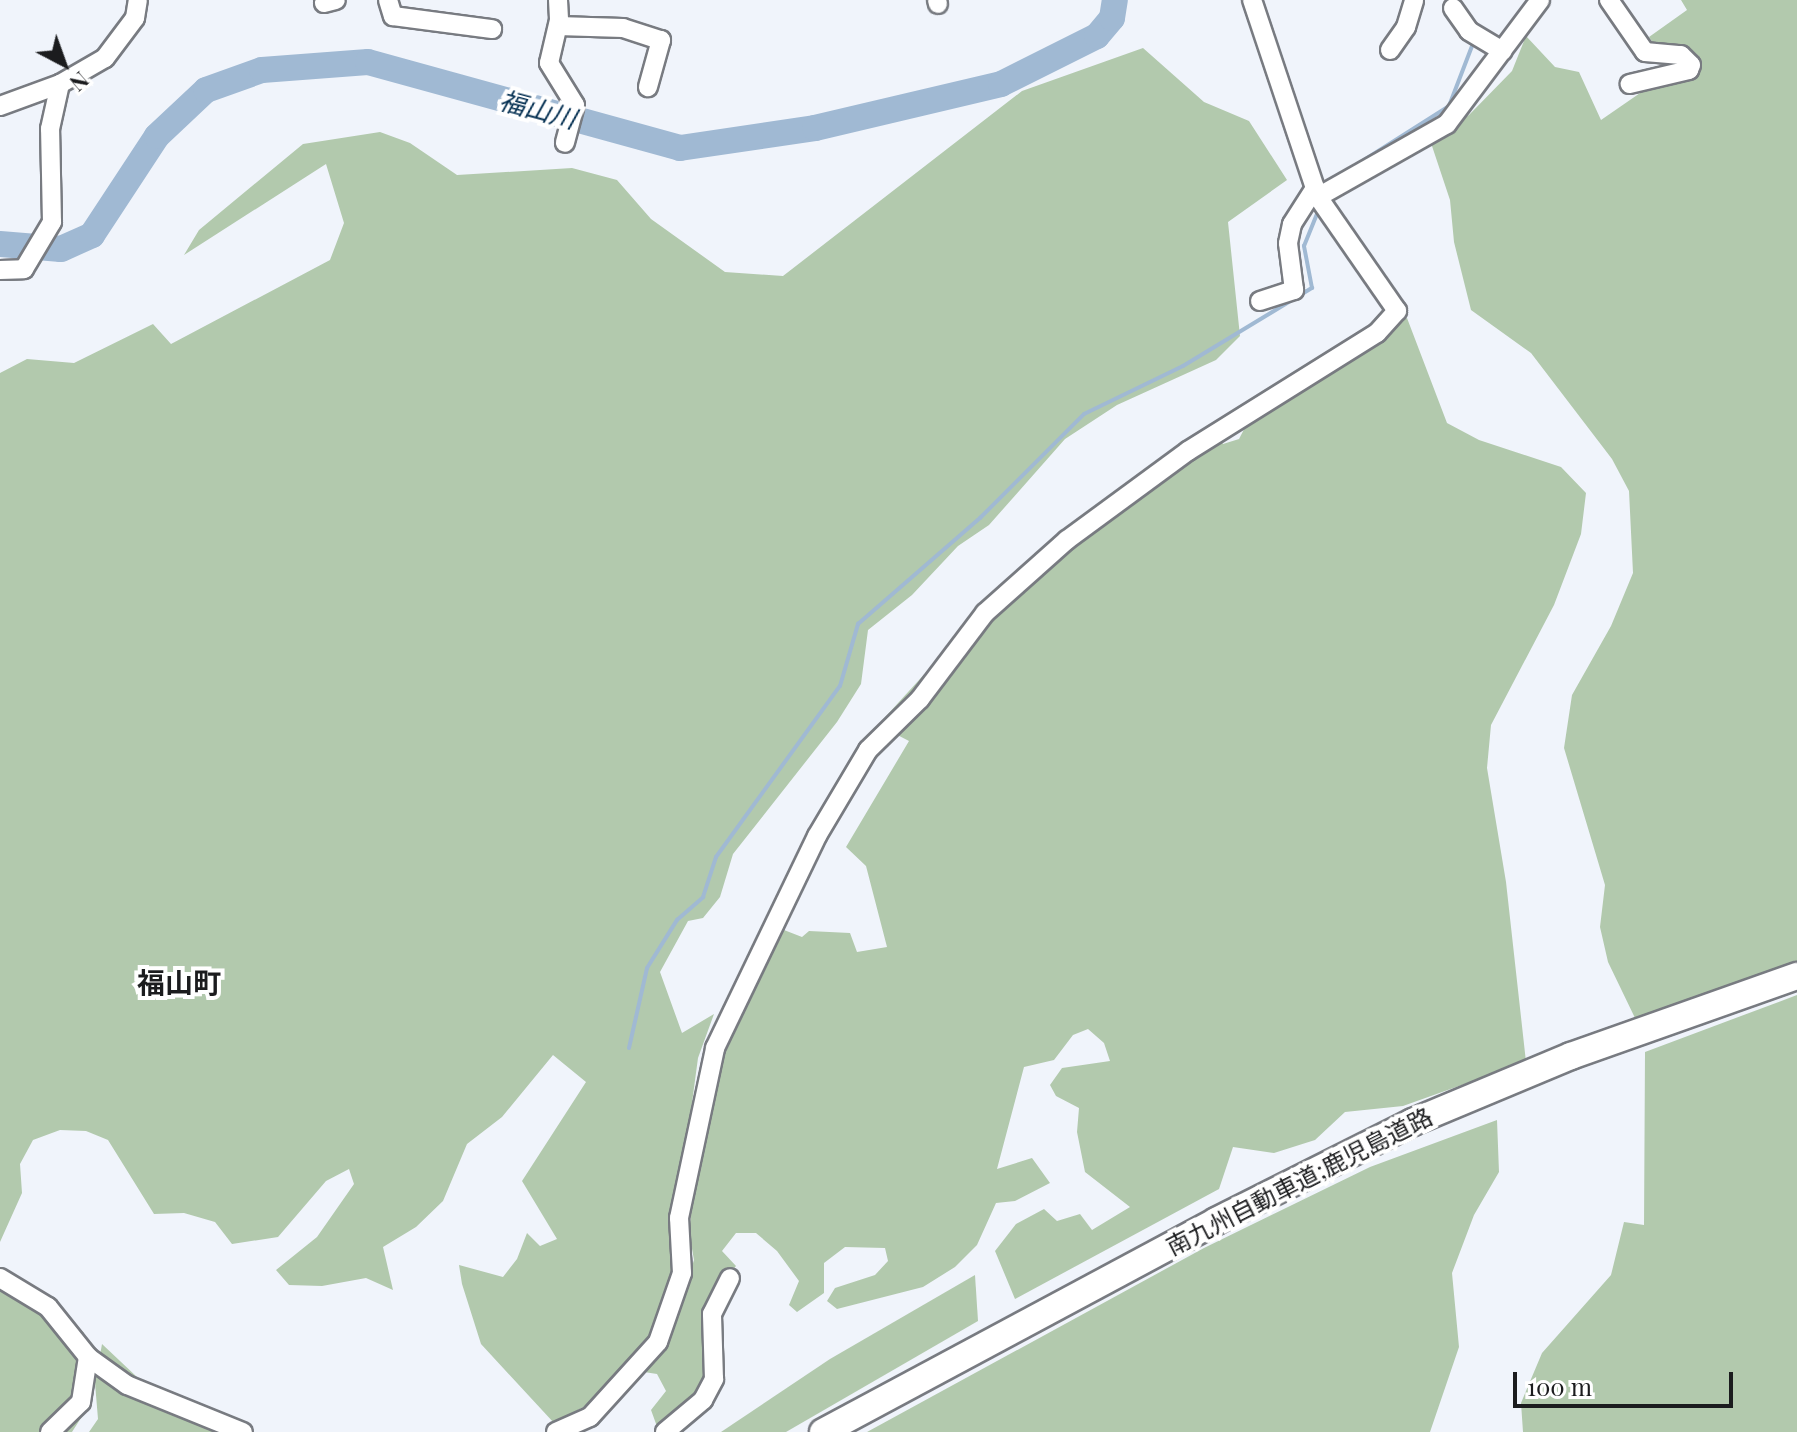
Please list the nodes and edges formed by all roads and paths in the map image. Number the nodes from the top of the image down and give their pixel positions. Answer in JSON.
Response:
{"nodes":[{"id":1,"x":138,"y":0,"type":"edge"},
{"id":2,"x":388,"y":0,"type":"edge"},
{"id":3,"x":558,"y":0,"type":"edge"},
{"id":4,"x":1252,"y":0,"type":"edge"},
{"id":5,"x":1414,"y":0,"type":"edge"},
{"id":6,"x":1540,"y":0,"type":"edge"},
{"id":7,"x":1609,"y":0,"type":"edge"},
{"id":8,"x":1453,"y":8,"type":"dead end"},
{"id":9,"x":558,"y":26,"type":"junction"},
{"id":10,"x":492,"y":29,"type":"dead end"},
{"id":11,"x":1390,"y":50,"type":"dead end"},
{"id":12,"x":1502,"y":51,"type":"junction"},
{"id":13,"x":60,"y":84,"type":"junction"},
{"id":14,"x":1630,"y":84,"type":"dead end"},
{"id":15,"x":648,"y":87,"type":"dead end"},
{"id":16,"x":0,"y":106,"type":"edge"},
{"id":17,"x":565,"y":143,"type":"dead end"},
{"id":18,"x":1317,"y":193,"type":"junction"},
{"id":19,"x":0,"y":270,"type":"edge"},
{"id":20,"x":1260,"y":301,"type":"dead end"},
{"id":21,"x":1797,"y":976,"type":"edge"},
{"id":22,"x":0,"y":1278,"type":"edge"},
{"id":23,"x":730,"y":1278,"type":"dead end"},
{"id":24,"x":88,"y":1357,"type":"junction"},
{"id":25,"x":50,"y":1432,"type":"edge"},
{"id":26,"x":243,"y":1432,"type":"edge"},
{"id":27,"x":556,"y":1432,"type":"edge"},
{"id":28,"x":665,"y":1432,"type":"edge"},
{"id":29,"x":823,"y":1432,"type":"edge"}],
"edges":[{"from":1,"to":13,"type":"street"},
{"from":2,"to":10,"type":"street"},
{"from":3,"to":9,"type":"street"},
{"from":4,"to":18,"type":"street"},
{"from":5,"to":11,"type":"street"},
{"from":6,"to":12,"type":"street"},
{"from":7,"to":14,"type":"street"},
{"from":8,"to":12,"type":"street"},
{"from":9,"to":15,"type":"street"},
{"from":9,"to":17,"type":"street"},
{"from":12,"to":18,"type":"street"},
{"from":13,"to":16,"type":"street"},
{"from":13,"to":19,"type":"street"},
{"from":18,"to":20,"type":"street"},
{"from":18,"to":27,"type":"street"},
{"from":21,"to":29,"type":"highway","name":"南九州自動車道;鹿児島道路"},
{"from":22,"to":24,"type":"street"},
{"from":23,"to":28,"type":"street"},
{"from":24,"to":25,"type":"street"},
{"from":24,"to":26,"type":"street"}]}
